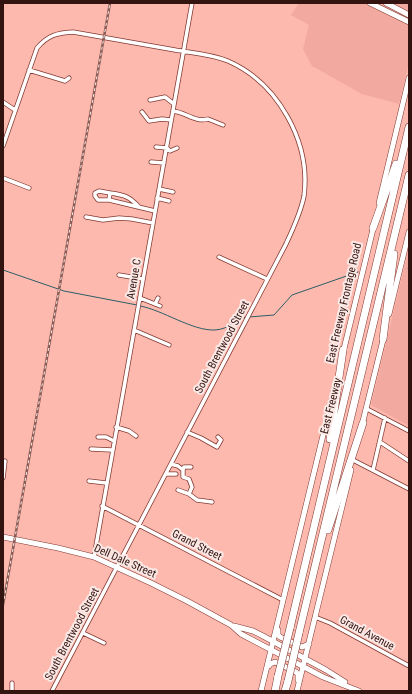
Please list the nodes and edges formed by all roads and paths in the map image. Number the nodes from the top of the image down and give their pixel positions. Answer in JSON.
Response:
{"nodes":[{"id":1,"x":192,"y":3,"type":"edge"},
{"id":2,"x":370,"y":3,"type":"edge"},
{"id":3,"x":386,"y":3,"type":"edge"},
{"id":4,"x":378,"y":5,"type":"edge"},
{"id":5,"x":409,"y":14,"type":"edge"},
{"id":6,"x":409,"y":22,"type":"edge"},
{"id":7,"x":183,"y":52,"type":"junction"},
{"id":8,"x":29,"y":70,"type":"junction"},
{"id":9,"x":69,"y":78,"type":"dead end"},
{"id":10,"x":409,"y":78,"type":"edge"},
{"id":11,"x":150,"y":100,"type":"dead end"},
{"id":12,"x":3,"y":102,"type":"edge"},
{"id":13,"x":174,"y":104,"type":"junction"},
{"id":14,"x":15,"y":110,"type":"junction"},
{"id":15,"x":142,"y":112,"type":"dead end"},
{"id":16,"x":173,"y":112,"type":"junction"},
{"id":17,"x":171,"y":120,"type":"junction"},
{"id":18,"x":223,"y":125,"type":"dead end"},
{"id":19,"x":409,"y":127,"type":"edge"},
{"id":20,"x":405,"y":144,"type":"junction"},
{"id":21,"x":3,"y":146,"type":"edge"},
{"id":22,"x":156,"y":147,"type":"dead end"},
{"id":23,"x":166,"y":148,"type":"junction"},
{"id":24,"x":177,"y":148,"type":"dead end"},
{"id":25,"x":151,"y":162,"type":"dead end"},
{"id":26,"x":164,"y":163,"type":"junction"},
{"id":27,"x":409,"y":174,"type":"edge"},
{"id":28,"x":3,"y":178,"type":"edge"},
{"id":29,"x":30,"y":188,"type":"dead end"},
{"id":30,"x":159,"y":189,"type":"junction"},
{"id":31,"x":173,"y":192,"type":"dead end"},
{"id":32,"x":110,"y":193,"type":"junction"},
{"id":33,"x":157,"y":198,"type":"junction"},
{"id":34,"x":109,"y":200,"type":"junction"},
{"id":35,"x":169,"y":201,"type":"dead end"},
{"id":36,"x":139,"y":207,"type":"junction"},
{"id":37,"x":155,"y":211,"type":"junction"},
{"id":38,"x":400,"y":213,"type":"junction"},
{"id":39,"x":86,"y":217,"type":"dead end"},
{"id":40,"x":153,"y":223,"type":"junction"},
{"id":41,"x":373,"y":228,"type":"junction"},
{"id":42,"x":409,"y":232,"type":"edge"},
{"id":43,"x":219,"y":257,"type":"dead end"},
{"id":44,"x":119,"y":275,"type":"dead end"},
{"id":45,"x":143,"y":279,"type":"junction"},
{"id":46,"x":267,"y":279,"type":"junction"},
{"id":47,"x":140,"y":298,"type":"junction"},
{"id":48,"x":158,"y":298,"type":"dead end"},
{"id":49,"x":155,"y":304,"type":"junction"},
{"id":50,"x":160,"y":306,"type":"dead end"},
{"id":51,"x":134,"y":330,"type":"junction"},
{"id":52,"x":383,"y":339,"type":"junction"},
{"id":53,"x":169,"y":345,"type":"dead end"},
{"id":54,"x":343,"y":350,"type":"junction"},
{"id":55,"x":367,"y":409,"type":"junction"},
{"id":56,"x":385,"y":418,"type":"junction"},
{"id":57,"x":363,"y":423,"type":"junction"},
{"id":58,"x":116,"y":427,"type":"junction"},
{"id":59,"x":409,"y":431,"type":"edge"},
{"id":60,"x":188,"y":432,"type":"junction"},
{"id":61,"x":136,"y":436,"type":"dead end"},
{"id":62,"x":98,"y":437,"type":"dead end"},
{"id":63,"x":218,"y":437,"type":"dead end"},
{"id":64,"x":114,"y":441,"type":"junction"},
{"id":65,"x":380,"y":442,"type":"junction"},
{"id":66,"x":91,"y":449,"type":"dead end"},
{"id":67,"x":112,"y":450,"type":"junction"},
{"id":68,"x":353,"y":460,"type":"junction"},
{"id":69,"x":5,"y":461,"type":"dead end"},
{"id":70,"x":329,"y":461,"type":"junction"},
{"id":71,"x":409,"y":461,"type":"edge"},
{"id":72,"x":171,"y":464,"type":"junction"},
{"id":73,"x":191,"y":467,"type":"dead end"},
{"id":74,"x":183,"y":470,"type":"junction"},
{"id":75,"x":373,"y":470,"type":"junction"},
{"id":76,"x":166,"y":474,"type":"junction"},
{"id":77,"x":176,"y":474,"type":"dead end"},
{"id":78,"x":3,"y":478,"type":"edge"},
{"id":79,"x":90,"y":480,"type":"dead end"},
{"id":80,"x":106,"y":483,"type":"junction"},
{"id":81,"x":409,"y":489,"type":"edge"},
{"id":82,"x":178,"y":490,"type":"dead end"},
{"id":83,"x":189,"y":494,"type":"junction"},
{"id":84,"x":212,"y":502,"type":"dead end"},
{"id":85,"x":102,"y":506,"type":"junction"},
{"id":86,"x":139,"y":525,"type":"junction"},
{"id":87,"x":3,"y":537,"type":"edge"},
{"id":88,"x":94,"y":558,"type":"junction"},
{"id":89,"x":117,"y":568,"type":"junction"},
{"id":90,"x":313,"y":574,"type":"junction"},
{"id":91,"x":284,"y":600,"type":"junction"},
{"id":92,"x":282,"y":607,"type":"junction"},
{"id":93,"x":316,"y":618,"type":"junction"},
{"id":94,"x":231,"y":625,"type":"junction"},
{"id":95,"x":83,"y":633,"type":"junction"},
{"id":96,"x":274,"y":642,"type":"junction"},
{"id":97,"x":104,"y":643,"type":"dead end"},
{"id":98,"x":308,"y":644,"type":"junction"},
{"id":99,"x":272,"y":650,"type":"junction"},
{"id":100,"x":306,"y":658,"type":"junction"},
{"id":101,"x":409,"y":666,"type":"edge"},
{"id":102,"x":304,"y":667,"type":"junction"},
{"id":103,"x":266,"y":672,"type":"junction"},
{"id":104,"x":12,"y":683,"type":"dead end"},
{"id":105,"x":357,"y":690,"type":"edge"},
{"id":106,"x":12,"y":691,"type":"edge"},
{"id":107,"x":52,"y":691,"type":"edge"},
{"id":108,"x":261,"y":691,"type":"edge"},
{"id":109,"x":275,"y":691,"type":"edge"},
{"id":110,"x":285,"y":691,"type":"edge"},
{"id":111,"x":296,"y":691,"type":"edge"}],
"edges":[{"from":1,"to":7,"type":"street","name":"Avenue C"},
{"from":2,"to":4,"type":"main road"},
{"from":3,"to":5,"type":"main road"},
{"from":4,"to":6,"type":"main road"},
{"from":7,"to":8,"type":"street","name":"South Brentwood Street"},
{"from":7,"to":13,"type":"street","name":"Avenue C"},
{"from":7,"to":46,"type":"street","name":"South Brentwood Street"},
{"from":8,"to":9,"type":"street"},
{"from":8,"to":14,"type":"street","name":"South Brentwood Street"},
{"from":10,"to":41,"type":"main road","name":"East Freeway Frontage Road"},
{"from":11,"to":13,"type":"street"},
{"from":12,"to":14,"type":"street"},
{"from":13,"to":16,"type":"street","name":"Avenue C"},
{"from":14,"to":21,"type":"street","name":"South Brentwood Street"},
{"from":15,"to":17,"type":"street"},
{"from":16,"to":17,"type":"street","name":"Avenue C"},
{"from":16,"to":18,"type":"street"},
{"from":17,"to":23,"type":"street","name":"Avenue C"},
{"from":19,"to":20,"type":"highway","name":"East Freeway"},
{"from":20,"to":41,"type":"highway"},
{"from":20,"to":70,"type":"highway","name":"East Freeway"},
{"from":22,"to":23,"type":"street"},
{"from":23,"to":24,"type":"street"},
{"from":23,"to":26,"type":"street","name":"Avenue C"},
{"from":25,"to":26,"type":"street"},
{"from":26,"to":30,"type":"street","name":"Avenue C"},
{"from":27,"to":38,"type":"highway","name":"East Freeway"},
{"from":28,"to":29,"type":"street"},
{"from":30,"to":31,"type":"street"},
{"from":30,"to":33,"type":"street","name":"Avenue C"},
{"from":32,"to":34,"type":"street"},
{"from":32,"to":34,"type":"street"},
{"from":32,"to":36,"type":"street"},
{"from":33,"to":35,"type":"street"},
{"from":33,"to":37,"type":"street","name":"Avenue C"},
{"from":34,"to":36,"type":"street"},
{"from":36,"to":37,"type":"street"},
{"from":37,"to":40,"type":"street","name":"Avenue C"},
{"from":38,"to":52,"type":"highway"},
{"from":38,"to":90,"type":"highway","name":"East Freeway"},
{"from":39,"to":40,"type":"street"},
{"from":40,"to":45,"type":"street","name":"Avenue C"},
{"from":41,"to":54,"type":"main road","name":"East Freeway Frontage Road"},
{"from":42,"to":52,"type":"main road"},
{"from":43,"to":46,"type":"street"},
{"from":44,"to":45,"type":"street"},
{"from":45,"to":47,"type":"street","name":"Avenue C"},
{"from":46,"to":60,"type":"street","name":"South Brentwood Street"},
{"from":47,"to":49,"type":"street"},
{"from":47,"to":51,"type":"street","name":"Avenue C"},
{"from":48,"to":49,"type":"street"},
{"from":49,"to":50,"type":"street"},
{"from":51,"to":53,"type":"street"},
{"from":51,"to":58,"type":"street","name":"Avenue C"},
{"from":52,"to":55,"type":"main road"},
{"from":54,"to":70,"type":"highway"},
{"from":54,"to":91,"type":"main road","name":"East Freeway Frontage Road"},
{"from":55,"to":56,"type":"street"},
{"from":55,"to":57,"type":"main road"},
{"from":56,"to":59,"type":"street"},
{"from":56,"to":65,"type":"street"},
{"from":57,"to":68,"type":"main road"},
{"from":57,"to":90,"type":"highway"},
{"from":58,"to":61,"type":"street"},
{"from":58,"to":64,"type":"street","name":"Avenue C"},
{"from":60,"to":63,"type":"street"},
{"from":60,"to":72,"type":"street","name":"South Brentwood Street"},
{"from":62,"to":64,"type":"street"},
{"from":64,"to":67,"type":"street","name":"Avenue C"},
{"from":65,"to":71,"type":"street"},
{"from":65,"to":75,"type":"street"},
{"from":66,"to":67,"type":"street"},
{"from":67,"to":80,"type":"street","name":"Avenue C"},
{"from":68,"to":75,"type":"street"},
{"from":68,"to":93,"type":"main road"},
{"from":69,"to":78,"type":"street"},
{"from":70,"to":109,"type":"highway","name":"East Freeway","bridge":true},
{"from":72,"to":74,"type":"street"},
{"from":72,"to":76,"type":"street","name":"South Brentwood Street"},
{"from":73,"to":74,"type":"street"},
{"from":74,"to":83,"type":"street"},
{"from":75,"to":81,"type":"street"},
{"from":76,"to":77,"type":"street"},
{"from":76,"to":86,"type":"street","name":"South Brentwood Street"},
{"from":79,"to":80,"type":"street"},
{"from":80,"to":85,"type":"street","name":"Avenue C"},
{"from":82,"to":83,"type":"street"},
{"from":83,"to":84,"type":"street"},
{"from":85,"to":86,"type":"street","name":"Grand Street"},
{"from":85,"to":88,"type":"street","name":"Avenue C"},
{"from":86,"to":89,"type":"street","name":"South Brentwood Street"},
{"from":86,"to":91,"type":"street","name":"Grand Street"},
{"from":87,"to":88,"type":"main road","name":"Dell Dale Street"},
{"from":88,"to":89,"type":"main road","name":"Dell Dale Street"},
{"from":89,"to":94,"type":"main road","name":"Dell Dale Street"},
{"from":89,"to":95,"type":"street","name":"South Brentwood Street"},
{"from":90,"to":110,"type":"highway","name":"East Freeway","bridge":true},
{"from":91,"to":92,"type":"main road","name":"East Freeway Frontage Road"},
{"from":92,"to":96,"type":"main road","name":"East Freeway Frontage Road"},
{"from":92,"to":98,"type":"main road"},
{"from":93,"to":98,"type":"main road"},
{"from":93,"to":101,"type":"street","name":"Grand Avenue"},
{"from":94,"to":96,"type":"main road","name":"Dell Dale Street"},
{"from":94,"to":99,"type":"main road","name":"Dell Dale Street"},
{"from":95,"to":97,"type":"street"},
{"from":95,"to":107,"type":"street","name":"South Brentwood Street"},
{"from":96,"to":99,"type":"main road","name":"East Freeway Frontage Road"},
{"from":96,"to":100,"type":"main road","name":"Dell Dale Street"},
{"from":98,"to":100,"type":"main road"},
{"from":99,"to":102,"type":"main road","name":"Dell Dale Street"},
{"from":99,"to":103,"type":"main road","name":"East Freeway Frontage Road"},
{"from":100,"to":102,"type":"main road"},
{"from":100,"to":105,"type":"main road","name":"Dell Dale Street"},
{"from":102,"to":105,"type":"main road","name":"Dell Dale Street"},
{"from":102,"to":111,"type":"main road"},
{"from":103,"to":108,"type":"main road","name":"East Freeway Frontage Road"},
{"from":103,"to":111,"type":"main road"},
{"from":104,"to":106,"type":"street"}]}
